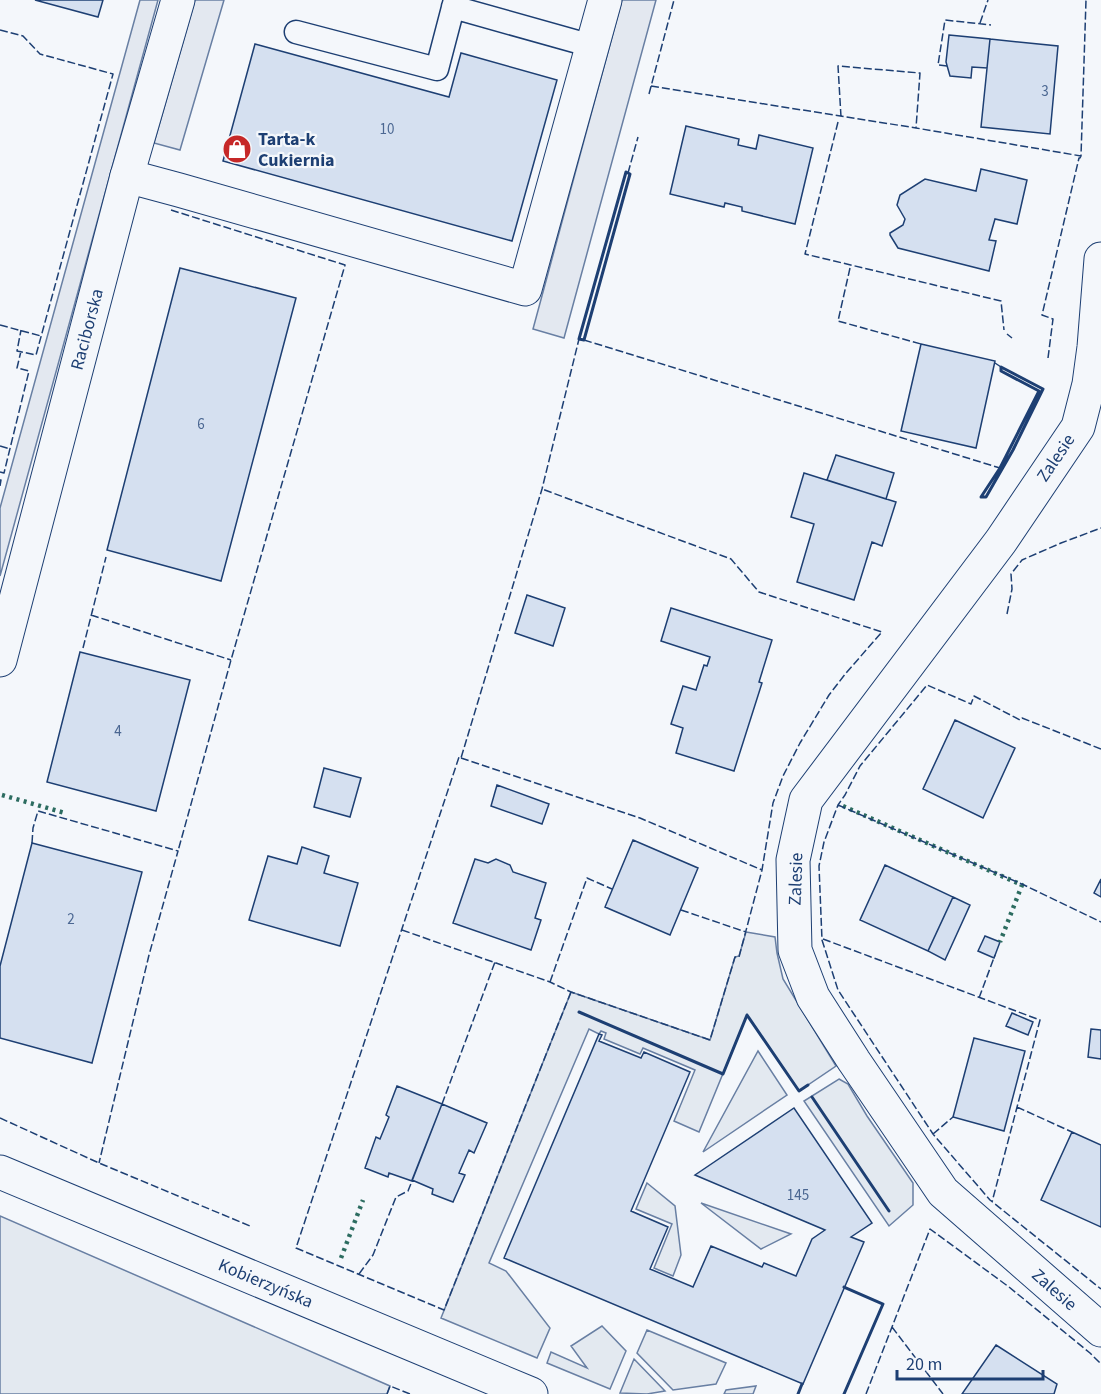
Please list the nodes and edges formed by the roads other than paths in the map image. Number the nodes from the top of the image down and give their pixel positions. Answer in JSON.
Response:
{"nodes":[{"id":1,"x":178,"y":0,"type":"edge"},
{"id":2,"x":605,"y":0,"type":"edge"},
{"id":3,"x":454,"y":4,"type":"edge"},
{"id":4,"x":296,"y":32,"type":"dead end"},
{"id":5,"x":592,"y":46,"type":"junction"},
{"id":6,"x":127,"y":177,"type":"junction"},
{"id":7,"x":1101,"y":259,"type":"edge"},
{"id":8,"x":1089,"y":427,"type":"edge"},
{"id":9,"x":0,"y":660,"type":"edge"},
{"id":10,"x":0,"y":1172,"type":"edge"},
{"id":11,"x":1101,"y":1330,"type":"edge"},
{"id":12,"x":531,"y":1394,"type":"edge"}],
"edges":[{"from":1,"to":6,"type":"street","name":"Raciborska"},
{"from":2,"to":5,"type":"street"},
{"from":3,"to":4,"type":"lane"},
{"from":3,"to":5,"type":"lane"},
{"from":5,"to":6,"type":"street"},
{"from":6,"to":9,"type":"street","name":"Raciborska"},
{"from":7,"to":8,"type":"street","name":"Zalesie"},
{"from":8,"to":11,"type":"street","name":"Zalesie"},
{"from":10,"to":12,"type":"street","name":"Kobierzyńska"}]}
